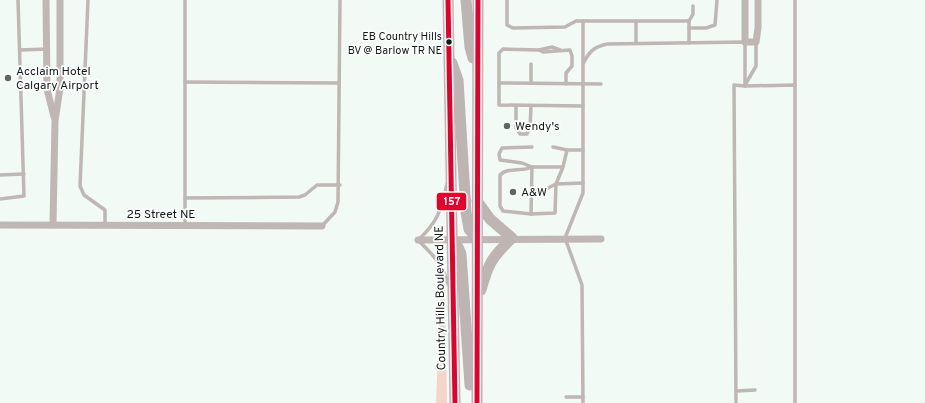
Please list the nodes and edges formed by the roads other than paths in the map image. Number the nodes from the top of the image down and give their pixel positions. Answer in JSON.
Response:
{"nodes":[{"id":1,"x":18,"y":0,"type":"edge"},
{"id":2,"x":46,"y":0,"type":"edge"},
{"id":3,"x":60,"y":0,"type":"edge"},
{"id":4,"x":88,"y":0,"type":"edge"},
{"id":5,"x":185,"y":0,"type":"edge"},
{"id":6,"x":340,"y":0,"type":"edge"},
{"id":7,"x":448,"y":0,"type":"edge"},
{"id":8,"x":466,"y":0,"type":"edge"},
{"id":9,"x":478,"y":0,"type":"edge"},
{"id":10,"x":507,"y":0,"type":"edge"},
{"id":11,"x":717,"y":0,"type":"edge"},
{"id":12,"x":745,"y":0,"type":"edge"},
{"id":13,"x":758,"y":0,"type":"edge"},
{"id":14,"x":795,"y":0,"type":"edge"},
{"id":15,"x":693,"y":6,"type":"dead end"},
{"id":16,"x":583,"y":20,"type":"junction"},
{"id":17,"x":636,"y":21,"type":"junction"},
{"id":18,"x":689,"y":21,"type":"junction"},
{"id":19,"x":689,"y":28,"type":"junction"},
{"id":20,"x":745,"y":42,"type":"junction"},
{"id":21,"x":756,"y":42,"type":"junction"},
{"id":22,"x":689,"y":43,"type":"junction"},
{"id":23,"x":636,"y":44,"type":"junction"},
{"id":24,"x":47,"y":49,"type":"junction"},
{"id":25,"x":20,"y":50,"type":"junction"},
{"id":26,"x":449,"y":55,"type":"junction"},
{"id":27,"x":531,"y":64,"type":"dead end"},
{"id":28,"x":582,"y":64,"type":"junction"},
{"id":29,"x":477,"y":70,"type":"junction"},
{"id":30,"x":185,"y":82,"type":"junction"},
{"id":31,"x":339,"y":83,"type":"junction"},
{"id":32,"x":499,"y":83,"type":"junction"},
{"id":33,"x":531,"y":83,"type":"junction"},
{"id":34,"x":566,"y":84,"type":"junction"},
{"id":35,"x":582,"y":84,"type":"junction"},
{"id":36,"x":601,"y":84,"type":"dead end"},
{"id":37,"x":795,"y":85,"type":"junction"},
{"id":38,"x":745,"y":86,"type":"junction"},
{"id":39,"x":516,"y":106,"type":"junction"},
{"id":40,"x":531,"y":106,"type":"junction"},
{"id":41,"x":582,"y":106,"type":"junction"},
{"id":42,"x":55,"y":122,"type":"junction"},
{"id":43,"x":532,"y":147,"type":"dead end"},
{"id":44,"x":553,"y":147,"type":"dead end"},
{"id":45,"x":567,"y":150,"type":"junction"},
{"id":46,"x":582,"y":150,"type":"junction"},
{"id":47,"x":532,"y":167,"type":"junction"},
{"id":48,"x":563,"y":167,"type":"junction"},
{"id":49,"x":450,"y":169,"type":"junction"},
{"id":50,"x":24,"y":174,"type":"junction"},
{"id":51,"x":0,"y":175,"type":"edge"},
{"id":52,"x":582,"y":183,"type":"junction"},
{"id":53,"x":556,"y":184,"type":"junction"},
{"id":54,"x":340,"y":185,"type":"junction"},
{"id":55,"x":531,"y":190,"type":"junction"},
{"id":56,"x":537,"y":190,"type":"dead end"},
{"id":57,"x":544,"y":190,"type":"dead end"},
{"id":58,"x":185,"y":198,"type":"junction"},
{"id":59,"x":0,"y":199,"type":"edge"},
{"id":60,"x":477,"y":201,"type":"junction"},
{"id":61,"x":531,"y":214,"type":"junction"},
{"id":62,"x":53,"y":224,"type":"junction"},
{"id":63,"x":0,"y":225,"type":"edge"},
{"id":64,"x":105,"y":225,"type":"junction"},
{"id":65,"x":185,"y":225,"type":"junction"},
{"id":66,"x":322,"y":226,"type":"joint"},
{"id":67,"x":512,"y":238,"type":"junction"},
{"id":68,"x":565,"y":238,"type":"junction"},
{"id":69,"x":451,"y":239,"type":"junction"},
{"id":70,"x":477,"y":239,"type":"junction"},
{"id":71,"x":601,"y":239,"type":"dead end"},
{"id":72,"x":418,"y":240,"type":"junction"},
{"id":73,"x":453,"y":302,"type":"junction"},
{"id":74,"x":477,"y":304,"type":"junction"},
{"id":75,"x":756,"y":390,"type":"dead end"},
{"id":76,"x":736,"y":391,"type":"junction"},
{"id":77,"x":566,"y":397,"type":"dead end"},
{"id":78,"x":583,"y":397,"type":"junction"},
{"id":79,"x":736,"y":402,"type":"dead end"},
{"id":80,"x":455,"y":403,"type":"edge"},
{"id":81,"x":475,"y":403,"type":"edge"},
{"id":82,"x":583,"y":403,"type":"edge"},
{"id":83,"x":795,"y":403,"type":"edge"}],
"edges":[{"from":1,"to":25,"type":"lane"},
{"from":2,"to":24,"type":"street"},
{"from":3,"to":42,"type":"street"},
{"from":4,"to":64,"type":"lane"},
{"from":5,"to":30,"type":"lane"},
{"from":6,"to":31,"type":"lane"},
{"from":7,"to":26,"type":"main road","name":"Country Hills Boulevard NE"},
{"from":8,"to":29,"type":"main road"},
{"from":9,"to":29,"type":"main road"},
{"from":10,"to":16,"type":"lane"},
{"from":11,"to":19,"type":"lane"},
{"from":12,"to":20,"type":"street"},
{"from":13,"to":21,"type":"street"},
{"from":14,"to":37,"type":"lane"},
{"from":15,"to":18,"type":"lane"},
{"from":16,"to":17,"type":"lane"},
{"from":16,"to":28,"type":"lane"},
{"from":17,"to":18,"type":"lane"},
{"from":17,"to":23,"type":"lane"},
{"from":18,"to":19,"type":"lane"},
{"from":19,"to":22,"type":"lane"},
{"from":20,"to":21,"type":"street"},
{"from":20,"to":22,"type":"lane"},
{"from":20,"to":38,"type":"lane"},
{"from":21,"to":38,"type":"lane"},
{"from":22,"to":23,"type":"lane"},
{"from":23,"to":28,"type":"lane"},
{"from":24,"to":25,"type":"lane"},
{"from":24,"to":42,"type":"street"},
{"from":25,"to":50,"type":"lane"},
{"from":26,"to":49,"type":"main road","name":"Country Hills Boulevard NE"},
{"from":26,"to":70,"type":"main road"},
{"from":27,"to":33,"type":"lane"},
{"from":28,"to":35,"type":"lane"},
{"from":29,"to":60,"type":"main road"},
{"from":30,"to":31,"type":"lane"},
{"from":30,"to":58,"type":"lane"},
{"from":31,"to":54,"type":"lane"},
{"from":32,"to":33,"type":"lane"},
{"from":32,"to":34,"type":"lane"},
{"from":32,"to":39,"type":"lane"},
{"from":33,"to":34,"type":"lane"},
{"from":34,"to":35,"type":"lane"},
{"from":35,"to":36,"type":"lane"},
{"from":35,"to":41,"type":"lane"},
{"from":37,"to":38,"type":"lane"},
{"from":37,"to":83,"type":"lane"},
{"from":38,"to":76,"type":"lane"},
{"from":39,"to":40,"type":"lane"},
{"from":39,"to":40,"type":"lane"},
{"from":40,"to":41,"type":"lane"},
{"from":41,"to":46,"type":"lane"},
{"from":42,"to":62,"type":"street"},
{"from":43,"to":47,"type":"lane"},
{"from":44,"to":45,"type":"lane"},
{"from":45,"to":46,"type":"lane"},
{"from":45,"to":48,"type":"lane"},
{"from":46,"to":52,"type":"lane"},
{"from":47,"to":48,"type":"lane"},
{"from":47,"to":55,"type":"lane"},
{"from":47,"to":61,"type":"lane"},
{"from":48,"to":53,"type":"lane"},
{"from":49,"to":69,"type":"main road","name":"Country Hills Boulevard NE"},
{"from":49,"to":72,"type":"lane"},
{"from":50,"to":51,"type":"lane"},
{"from":50,"to":59,"type":"lane"},
{"from":52,"to":53,"type":"lane"},
{"from":52,"to":68,"type":"lane"},
{"from":53,"to":57,"type":"lane"},
{"from":53,"to":61,"type":"lane"},
{"from":54,"to":58,"type":"lane"},
{"from":54,"to":66,"type":"lane"},
{"from":55,"to":56,"type":"lane"},
{"from":55,"to":61,"type":"lane"},
{"from":58,"to":65,"type":"lane"},
{"from":60,"to":67,"type":"main road"},
{"from":60,"to":70,"type":"main road"},
{"from":62,"to":63,"type":"street","name":"25 Street NE"},
{"from":62,"to":64,"type":"street","name":"25 Street NE"},
{"from":64,"to":65,"type":"street","name":"25 Street NE"},
{"from":65,"to":66,"type":"street","name":"25 Street NE"},
{"from":67,"to":68,"type":"street"},
{"from":67,"to":70,"type":"street"},
{"from":67,"to":74,"type":"main road"},
{"from":68,"to":71,"type":"street"},
{"from":68,"to":78,"type":"lane"},
{"from":69,"to":70,"type":"street"},
{"from":69,"to":72,"type":"street"},
{"from":69,"to":73,"type":"main road","name":"Country Hills Boulevard NE"},
{"from":69,"to":81,"type":"main road"},
{"from":70,"to":74,"type":"main road"},
{"from":72,"to":73,"type":"lane"},
{"from":73,"to":80,"type":"main road","name":"Country Hills Boulevard NE"},
{"from":74,"to":81,"type":"main road"},
{"from":75,"to":76,"type":"lane"},
{"from":76,"to":79,"type":"lane"},
{"from":77,"to":78,"type":"lane"},
{"from":78,"to":82,"type":"lane"}]}
